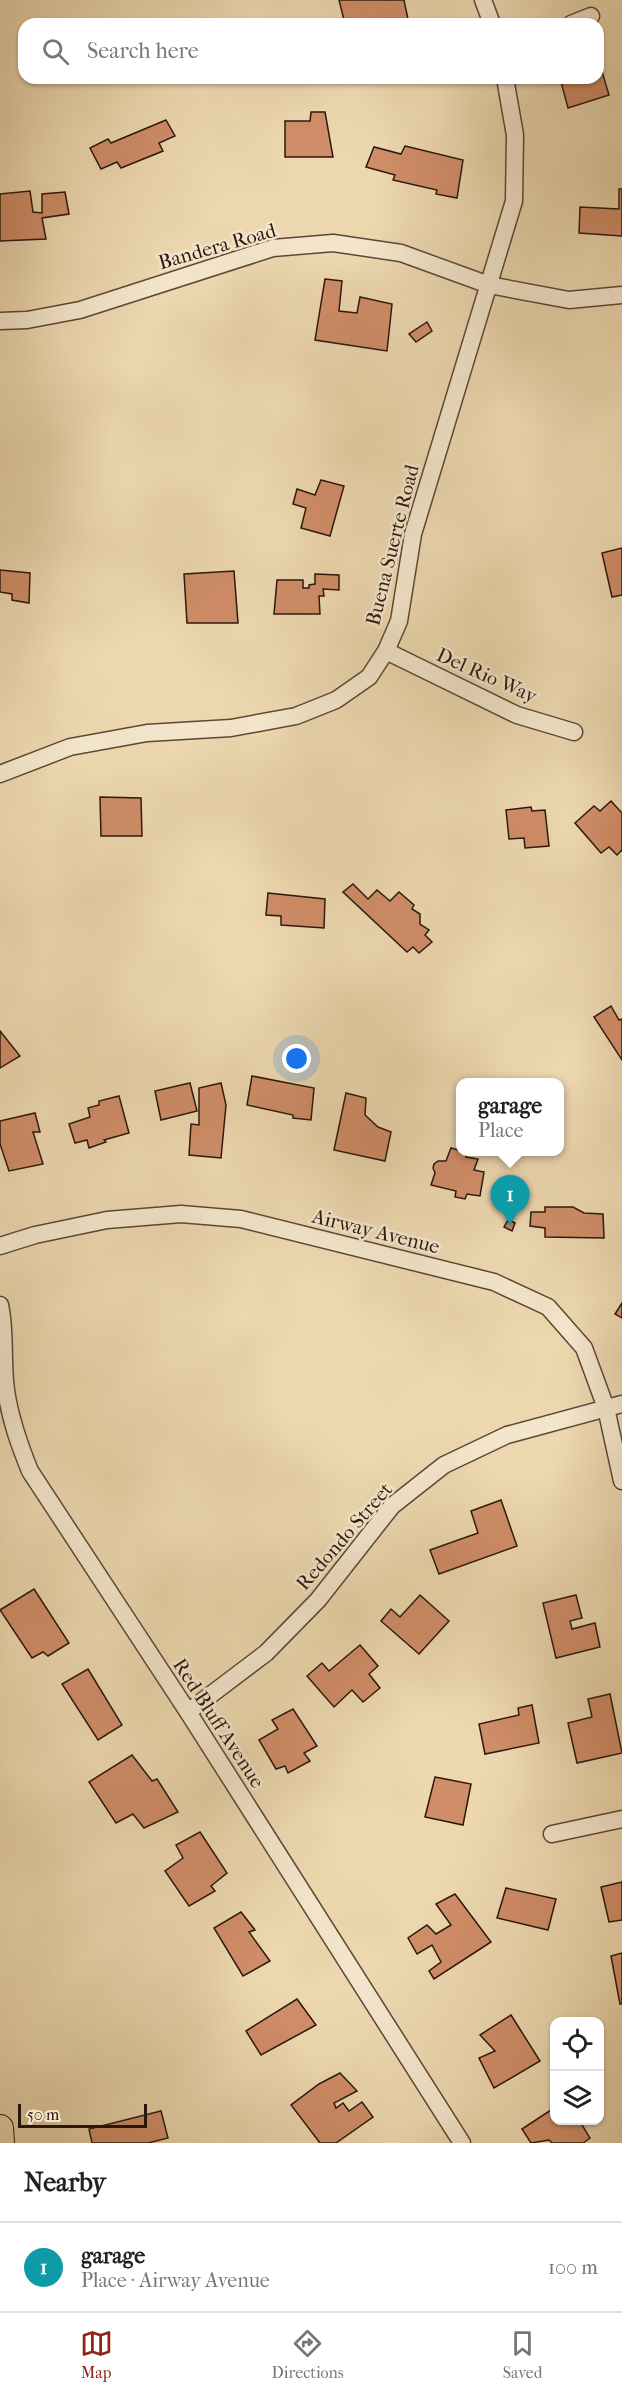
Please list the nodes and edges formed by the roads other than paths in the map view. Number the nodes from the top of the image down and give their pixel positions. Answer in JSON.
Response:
{"nodes":[{"id":1,"x":483,"y":0,"type":"edge"},
{"id":2,"x":591,"y":16,"type":"dead end"},
{"id":3,"x":490,"y":18,"type":"edge"},
{"id":4,"x":586,"y":18,"type":"edge"},
{"id":5,"x":507,"y":84,"type":"edge"},
{"id":6,"x":489,"y":285,"type":"junction"},
{"id":7,"x":622,"y":295,"type":"edge"},
{"id":8,"x":0,"y":321,"type":"edge"},
{"id":9,"x":386,"y":651,"type":"junction"},
{"id":10,"x":574,"y":732,"type":"dead end"},
{"id":11,"x":0,"y":774,"type":"edge"},
{"id":12,"x":0,"y":1246,"type":"edge"},
{"id":13,"x":0,"y":1305,"type":"edge"},
{"id":14,"x":614,"y":1406,"type":"edge"},
{"id":15,"x":622,"y":1481,"type":"edge"},
{"id":16,"x":188,"y":1712,"type":"junction"},
{"id":17,"x":622,"y":1819,"type":"edge"},
{"id":18,"x":552,"y":1834,"type":"dead end"},
{"id":19,"x":0,"y":2128,"type":"edge"},
{"id":20,"x":1,"y":2143,"type":"edge"},
{"id":21,"x":462,"y":2143,"type":"edge"}],
"edges":[{"from":1,"to":3,"type":"street"},
{"from":2,"to":4,"type":"street"},
{"from":5,"to":6,"type":"street","name":"Buena Suerte Road"},
{"from":6,"to":7,"type":"street","name":"Bandera Road"},
{"from":6,"to":8,"type":"street","name":"Bandera Road"},
{"from":6,"to":9,"type":"street","name":"Buena Suerte Road"},
{"from":9,"to":10,"type":"street","name":"Del Rio Way"},
{"from":9,"to":11,"type":"street","name":"Buena Suerte Road"},
{"from":12,"to":14,"type":"street","name":"Airway Avenue"},
{"from":13,"to":16,"type":"street","name":"Red Bluff Avenue"},
{"from":14,"to":15,"type":"street","name":"Airway Avenue"},
{"from":14,"to":16,"type":"street","name":"Redondo Street"},
{"from":16,"to":21,"type":"street","name":"Red Bluff Avenue"},
{"from":17,"to":18,"type":"street"},
{"from":19,"to":20,"type":"main road"}]}
